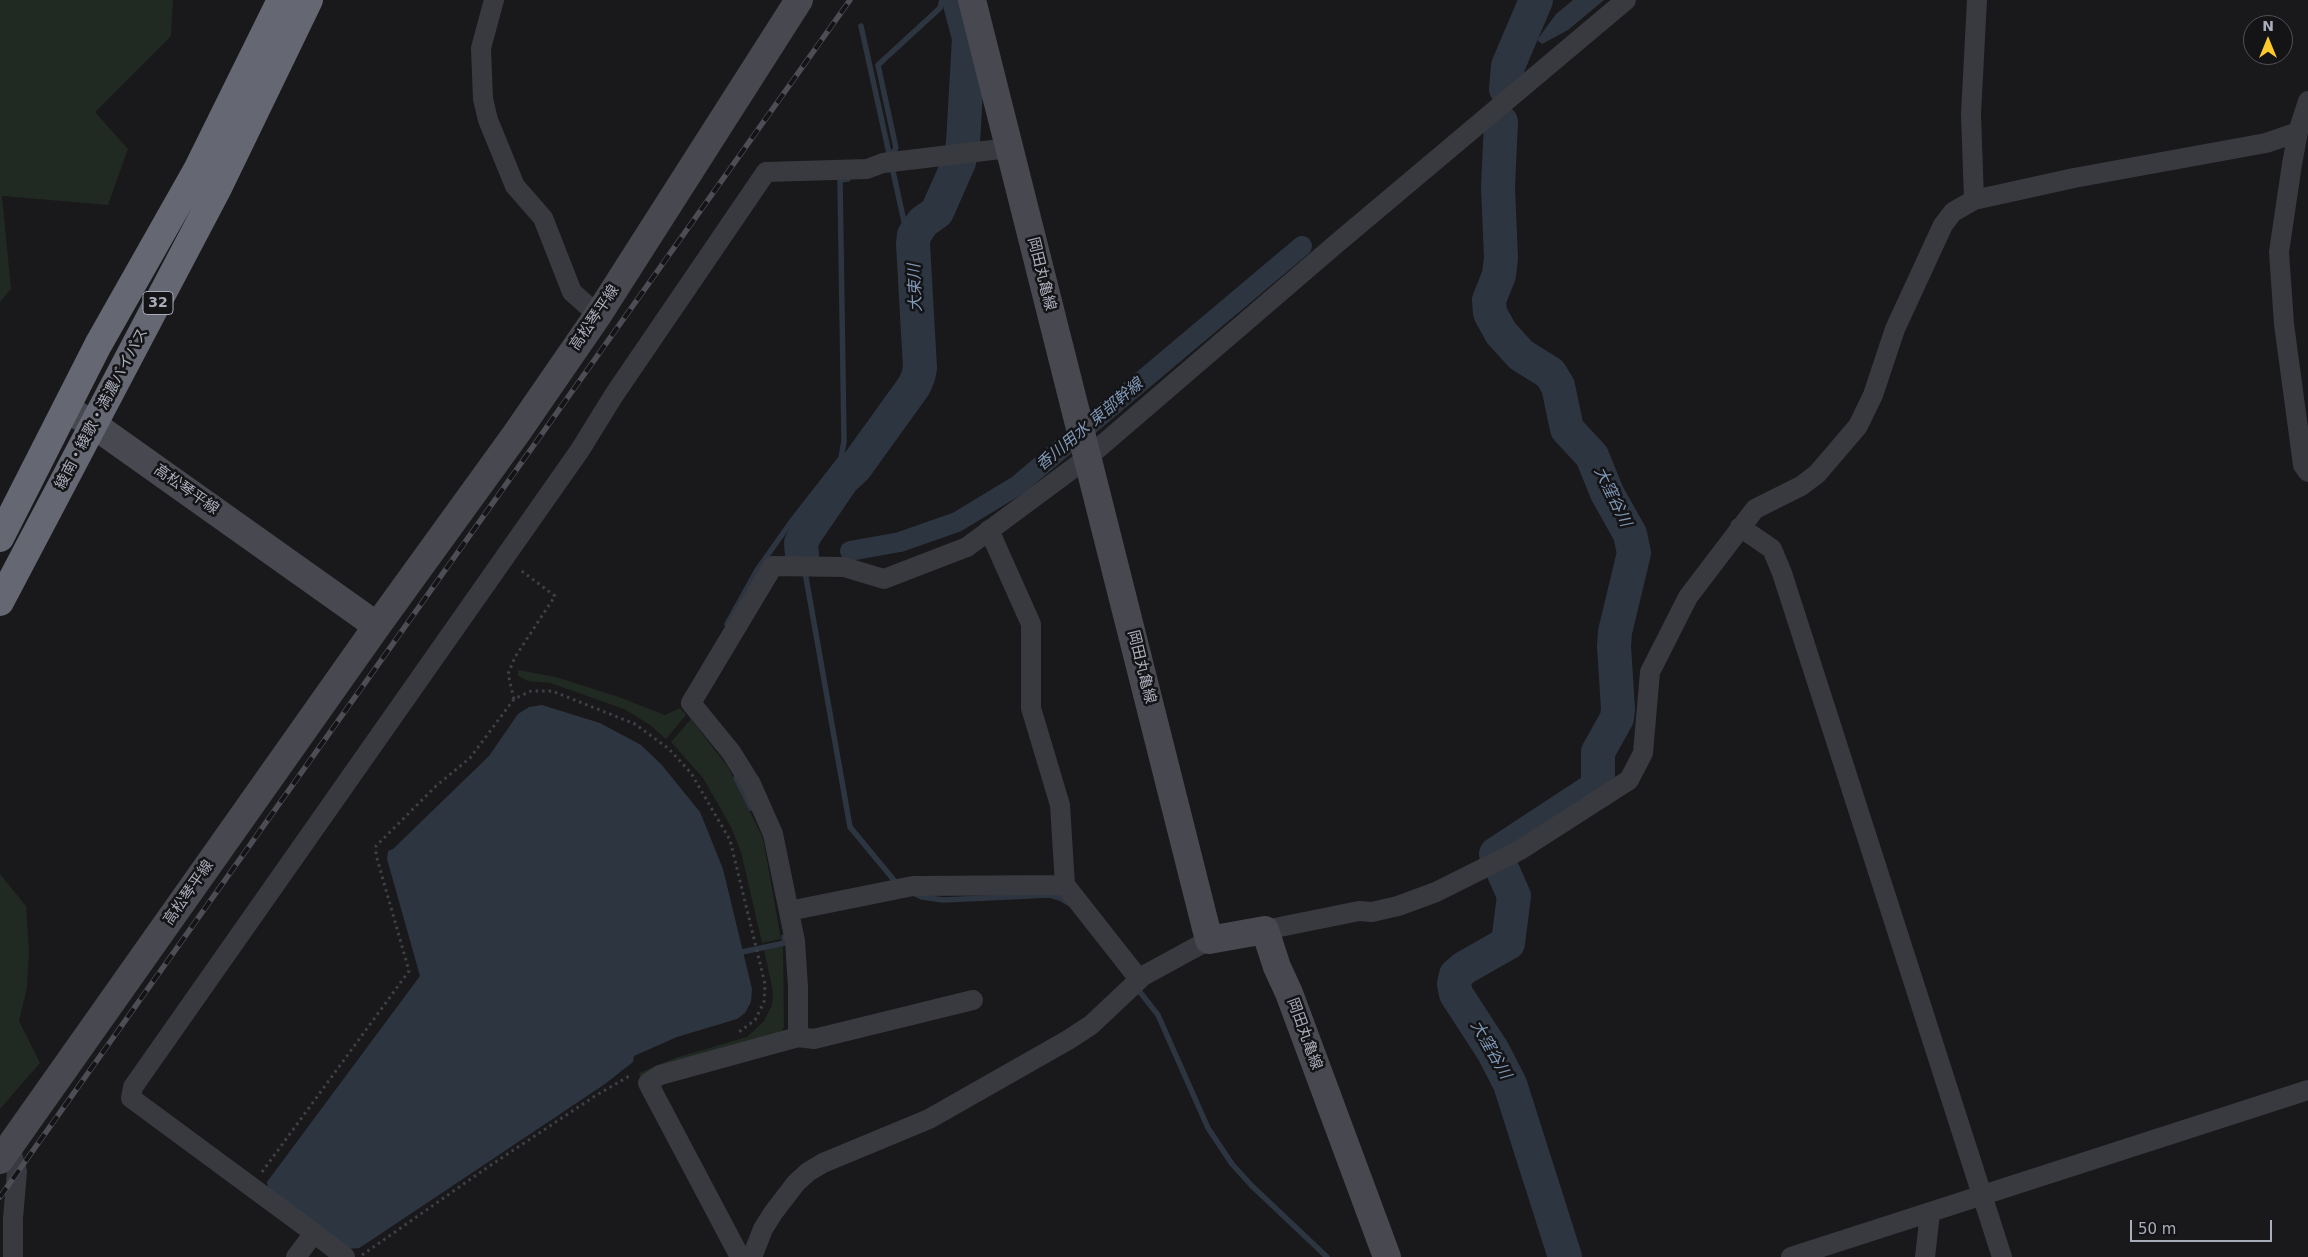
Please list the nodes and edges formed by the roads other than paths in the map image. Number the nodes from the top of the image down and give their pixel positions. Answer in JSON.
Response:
{"nodes":[{"id":1,"x":281,"y":0,"type":"edge"},
{"id":2,"x":309,"y":0,"type":"edge"},
{"id":3,"x":494,"y":0,"type":"edge"},
{"id":4,"x":799,"y":0,"type":"edge"},
{"id":5,"x":972,"y":0,"type":"edge"},
{"id":6,"x":1626,"y":0,"type":"edge"},
{"id":7,"x":1977,"y":0,"type":"edge"},
{"id":8,"x":2308,"y":101,"type":"edge"},
{"id":9,"x":2298,"y":132,"type":"junction"},
{"id":10,"x":1009,"y":148,"type":"junction"},
{"id":11,"x":1974,"y":200,"type":"junction"},
{"id":12,"x":598,"y":315,"type":"junction"},
{"id":13,"x":67,"y":409,"type":"junction"},
{"id":14,"x":94,"y":424,"type":"junction"},
{"id":15,"x":1085,"y":452,"type":"junction"},
{"id":16,"x":2308,"y":472,"type":"edge"},
{"id":17,"x":1740,"y":527,"type":"junction"},
{"id":18,"x":989,"y":530,"type":"junction"},
{"id":19,"x":0,"y":538,"type":"edge"},
{"id":20,"x":0,"y":602,"type":"edge"},
{"id":21,"x":377,"y":626,"type":"junction"},
{"id":22,"x":1065,"y":885,"type":"junction"},
{"id":23,"x":789,"y":911,"type":"junction"},
{"id":24,"x":1265,"y":930,"type":"junction"},
{"id":25,"x":1209,"y":940,"type":"junction"},
{"id":26,"x":1135,"y":984,"type":"junction"},
{"id":27,"x":973,"y":1000,"type":"dead end"},
{"id":28,"x":798,"y":1037,"type":"junction"},
{"id":29,"x":2308,"y":1090,"type":"edge"},
{"id":30,"x":9,"y":1160,"type":"edge"},
{"id":31,"x":1982,"y":1195,"type":"junction"},
{"id":32,"x":1930,"y":1213,"type":"junction"},
{"id":33,"x":0,"y":1222,"type":"edge"},
{"id":34,"x":314,"y":1233,"type":"junction"},
{"id":35,"x":13,"y":1257,"type":"edge"},
{"id":36,"x":296,"y":1257,"type":"edge"},
{"id":37,"x":344,"y":1257,"type":"edge"},
{"id":38,"x":740,"y":1257,"type":"edge"},
{"id":39,"x":752,"y":1257,"type":"edge"},
{"id":40,"x":1387,"y":1257,"type":"edge"},
{"id":41,"x":1791,"y":1257,"type":"edge"},
{"id":42,"x":1924,"y":1257,"type":"edge"},
{"id":43,"x":2002,"y":1257,"type":"edge"}],
"edges":[{"from":1,"to":13,"type":"highway","name":"綾南・綾歌・満濃バイパス","number":"32"},
{"from":2,"to":14,"type":"highway","name":"綾南・綾歌・満濃バイパス","number":"32"},
{"from":3,"to":12,"type":"street"},
{"from":4,"to":12,"type":"main road","name":"高松琴平線"},
{"from":5,"to":10,"type":"main road","name":"岡田丸亀線"},
{"from":6,"to":15,"type":"street"},
{"from":7,"to":11,"type":"street"},
{"from":8,"to":9,"type":"street"},
{"from":9,"to":11,"type":"street"},
{"from":9,"to":16,"type":"street"},
{"from":10,"to":15,"type":"main road","name":"岡田丸亀線"},
{"from":10,"to":34,"type":"street"},
{"from":11,"to":17,"type":"street"},
{"from":12,"to":21,"type":"main road","name":"高松琴平線"},
{"from":13,"to":14,"type":"main road","name":"高松琴平線"},
{"from":13,"to":19,"type":"highway","name":"綾南・綾歌・満濃バイパス","number":"32"},
{"from":14,"to":20,"type":"highway","name":"綾南・綾歌・満濃バイパス","number":"32"},
{"from":14,"to":21,"type":"main road","name":"高松琴平線"},
{"from":15,"to":18,"type":"street"},
{"from":15,"to":25,"type":"main road","name":"岡田丸亀線"},
{"from":17,"to":24,"type":"street"},
{"from":17,"to":31,"type":"street"},
{"from":18,"to":22,"type":"street"},
{"from":18,"to":23,"type":"street"},
{"from":21,"to":30,"type":"main road","name":"高松琴平線"},
{"from":22,"to":23,"type":"street"},
{"from":22,"to":26,"type":"street"},
{"from":23,"to":28,"type":"street"},
{"from":24,"to":25,"type":"main road"},
{"from":24,"to":40,"type":"main road","name":"岡田丸亀線"},
{"from":25,"to":26,"type":"street"},
{"from":26,"to":39,"type":"street"},
{"from":27,"to":28,"type":"street"},
{"from":28,"to":38,"type":"street"},
{"from":29,"to":31,"type":"street"},
{"from":30,"to":33,"type":"street"},
{"from":30,"to":35,"type":"street"},
{"from":31,"to":32,"type":"street"},
{"from":31,"to":43,"type":"street"},
{"from":32,"to":41,"type":"street"},
{"from":32,"to":42,"type":"street"},
{"from":34,"to":36,"type":"street"},
{"from":34,"to":37,"type":"street"}]}
